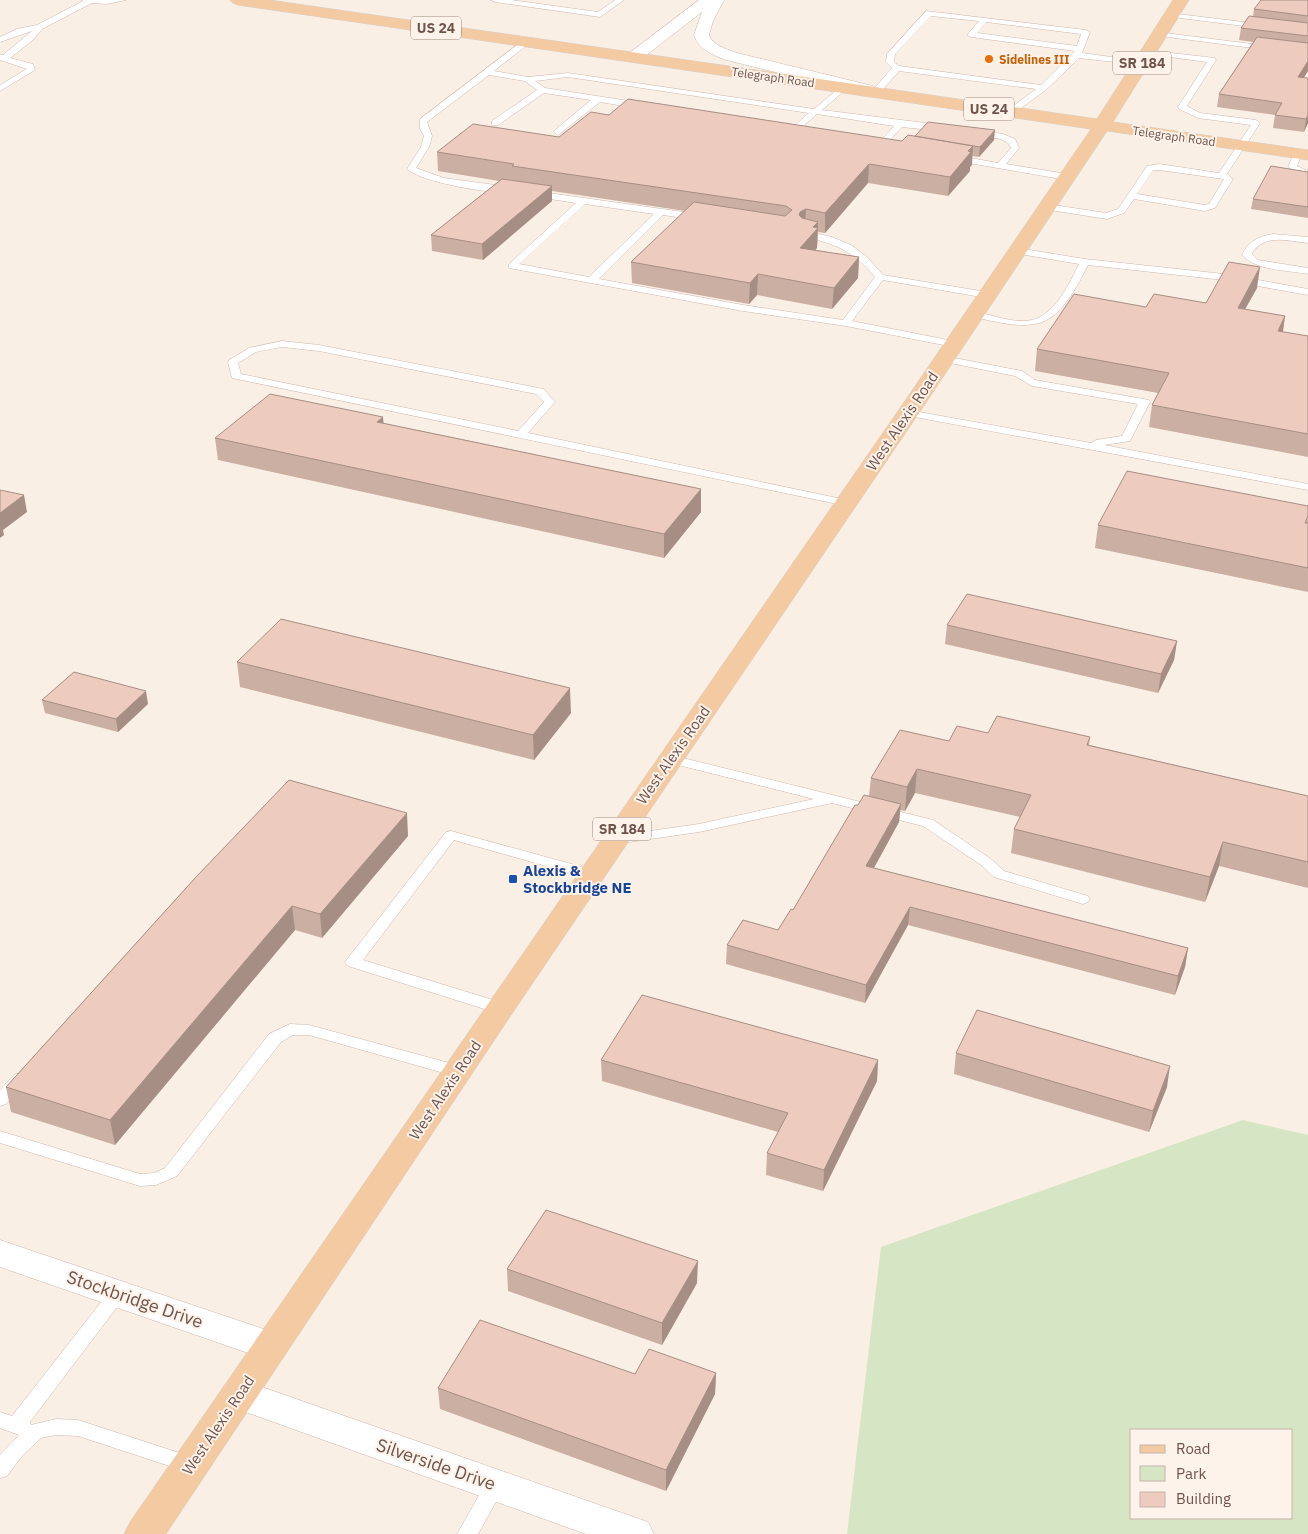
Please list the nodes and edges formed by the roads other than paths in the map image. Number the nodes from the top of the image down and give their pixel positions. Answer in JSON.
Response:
{"nodes":[{"id":1,"x":122,"y":0,"type":"edge"},
{"id":2,"x":238,"y":0,"type":"edge"},
{"id":3,"x":495,"y":0,"type":"edge"},
{"id":4,"x":620,"y":0,"type":"edge"},
{"id":5,"x":708,"y":0,"type":"edge"},
{"id":6,"x":716,"y":0,"type":"edge"},
{"id":7,"x":1181,"y":0,"type":"edge"},
{"id":8,"x":89,"y":1,"type":"edge"},
{"id":9,"x":1172,"y":15,"type":"junction"},
{"id":10,"x":984,"y":20,"type":"junction"},
{"id":11,"x":39,"y":27,"type":"junction"},
{"id":12,"x":1269,"y":27,"type":"edge"},
{"id":13,"x":1160,"y":34,"type":"junction"},
{"id":14,"x":0,"y":40,"type":"edge"},
{"id":15,"x":528,"y":42,"type":"junction"},
{"id":16,"x":1278,"y":49,"type":"edge"},
{"id":17,"x":1078,"y":52,"type":"junction"},
{"id":18,"x":2,"y":57,"type":"edge"},
{"id":19,"x":634,"y":57,"type":"junction"},
{"id":20,"x":1145,"y":58,"type":"junction"},
{"id":21,"x":897,"y":68,"type":"junction"},
{"id":22,"x":487,"y":72,"type":"junction"},
{"id":23,"x":528,"y":79,"type":"junction"},
{"id":24,"x":843,"y":87,"type":"junction"},
{"id":25,"x":1043,"y":88,"type":"junction"},
{"id":26,"x":0,"y":89,"type":"edge"},
{"id":27,"x":542,"y":90,"type":"junction"},
{"id":28,"x":876,"y":92,"type":"junction"},
{"id":29,"x":598,"y":99,"type":"junction"},
{"id":30,"x":647,"y":107,"type":"edge"},
{"id":31,"x":816,"y":112,"type":"junction"},
{"id":32,"x":1011,"y":112,"type":"junction"},
{"id":33,"x":495,"y":123,"type":"dead end"},
{"id":34,"x":900,"y":124,"type":"junction"},
{"id":35,"x":1102,"y":125,"type":"junction"},
{"id":36,"x":785,"y":129,"type":"edge"},
{"id":37,"x":794,"y":130,"type":"junction"},
{"id":38,"x":558,"y":132,"type":"dead end"},
{"id":39,"x":804,"y":132,"type":"edge"},
{"id":40,"x":871,"y":144,"type":"edge"},
{"id":41,"x":1240,"y":145,"type":"junction"},
{"id":42,"x":1303,"y":154,"type":"edge"},
{"id":43,"x":945,"y":156,"type":"edge"},
{"id":44,"x":1000,"y":166,"type":"junction"},
{"id":45,"x":1308,"y":174,"type":"edge"},
{"id":46,"x":1222,"y":176,"type":"junction"},
{"id":47,"x":1067,"y":177,"type":"junction"},
{"id":48,"x":1174,"y":192,"type":"dead end"},
{"id":49,"x":1131,"y":196,"type":"junction"},
{"id":50,"x":583,"y":201,"type":"junction"},
{"id":51,"x":1167,"y":202,"type":"junction"},
{"id":52,"x":1047,"y":207,"type":"junction"},
{"id":53,"x":661,"y":212,"type":"junction"},
{"id":54,"x":707,"y":219,"type":"edge"},
{"id":55,"x":805,"y":234,"type":"edge"},
{"id":56,"x":1308,"y":240,"type":"edge"},
{"id":57,"x":1017,"y":252,"type":"junction"},
{"id":58,"x":1085,"y":262,"type":"junction"},
{"id":59,"x":1308,"y":272,"type":"edge"},
{"id":60,"x":880,"y":277,"type":"junction"},
{"id":61,"x":592,"y":280,"type":"junction"},
{"id":62,"x":1308,"y":292,"type":"edge"},
{"id":63,"x":981,"y":304,"type":"junction"},
{"id":64,"x":846,"y":323,"type":"junction"},
{"id":65,"x":949,"y":352,"type":"junction"},
{"id":66,"x":908,"y":414,"type":"junction"},
{"id":67,"x":521,"y":435,"type":"junction"},
{"id":68,"x":1086,"y":445,"type":"junction"},
{"id":69,"x":1308,"y":487,"type":"edge"},
{"id":70,"x":847,"y":502,"type":"junction"},
{"id":71,"x":671,"y":759,"type":"junction"},
{"id":72,"x":832,"y":800,"type":"junction"},
{"id":73,"x":615,"y":840,"type":"junction"},
{"id":74,"x":592,"y":874,"type":"junction"},
{"id":75,"x":1083,"y":898,"type":"dead end"},
{"id":76,"x":500,"y":1008,"type":"junction"},
{"id":77,"x":32,"y":1064,"type":"edge"},
{"id":78,"x":458,"y":1072,"type":"junction"},
{"id":79,"x":0,"y":1100,"type":"edge"},
{"id":80,"x":0,"y":1137,"type":"edge"},
{"id":81,"x":0,"y":1253,"type":"edge"},
{"id":82,"x":118,"y":1293,"type":"junction"},
{"id":83,"x":271,"y":1346,"type":"junction"},
{"id":84,"x":239,"y":1394,"type":"junction"},
{"id":85,"x":8,"y":1423,"type":"edge"},
{"id":86,"x":35,"y":1432,"type":"junction"},
{"id":87,"x":191,"y":1465,"type":"junction"},
{"id":88,"x":0,"y":1470,"type":"edge"},
{"id":89,"x":496,"y":1484,"type":"junction"},
{"id":90,"x":144,"y":1534,"type":"edge"},
{"id":91,"x":467,"y":1534,"type":"edge"},
{"id":92,"x":634,"y":1534,"type":"edge"}],
"edges":[{"from":1,"to":8,"type":"lane"},
{"from":2,"to":15,"type":"main road","name":"Telegraph Road","number":"US 24"},
{"from":3,"to":4,"type":"lane"},
{"from":5,"to":19,"type":"street"},
{"from":6,"to":28,"type":"street"},
{"from":7,"to":9,"type":"main road","number":"SR 184"},
{"from":8,"to":11,"type":"lane"},
{"from":9,"to":12,"type":"lane"},
{"from":9,"to":13,"type":"main road","number":"SR 184"},
{"from":10,"to":17,"type":"lane"},
{"from":10,"to":17,"type":"lane"},
{"from":10,"to":21,"type":"lane"},
{"from":11,"to":14,"type":"lane"},
{"from":11,"to":18,"type":"lane"},
{"from":13,"to":16,"type":"lane"},
{"from":13,"to":20,"type":"main road","number":"SR 184"},
{"from":15,"to":19,"type":"main road","name":"Telegraph Road","number":"US 24"},
{"from":15,"to":22,"type":"lane"},
{"from":17,"to":20,"type":"lane"},
{"from":17,"to":25,"type":"lane"},
{"from":18,"to":26,"type":"lane"},
{"from":19,"to":24,"type":"main road","name":"Telegraph Road","number":"US 24"},
{"from":20,"to":35,"type":"main road","number":"SR 184"},
{"from":20,"to":41,"type":"lane"},
{"from":21,"to":25,"type":"lane"},
{"from":21,"to":28,"type":"lane"},
{"from":22,"to":23,"type":"lane"},
{"from":22,"to":50,"type":"lane"},
{"from":23,"to":27,"type":"lane"},
{"from":23,"to":31,"type":"lane"},
{"from":24,"to":28,"type":"main road","name":"Telegraph Road","number":"US 24"},
{"from":24,"to":31,"type":"lane"},
{"from":25,"to":32,"type":"lane"},
{"from":27,"to":29,"type":"lane"},
{"from":27,"to":33,"type":"lane"},
{"from":28,"to":32,"type":"main road","name":"Telegraph Road","number":"US 24"},
{"from":29,"to":30,"type":"lane"},
{"from":29,"to":38,"type":"lane"},
{"from":31,"to":34,"type":"lane"},
{"from":31,"to":37,"type":"lane"},
{"from":32,"to":35,"type":"main road","name":"Telegraph Road","number":"US 24"},
{"from":34,"to":40,"type":"lane"},
{"from":34,"to":44,"type":"lane"},
{"from":35,"to":41,"type":"main road","name":"Telegraph Road","number":"US 24"},
{"from":35,"to":47,"type":"main road","name":"West Alexis Road","number":"SR 184"},
{"from":36,"to":37,"type":"lane"},
{"from":37,"to":39,"type":"lane"},
{"from":41,"to":42,"type":"main road","name":"Telegraph Road","number":"US 24"},
{"from":41,"to":46,"type":"lane"},
{"from":42,"to":45,"type":"lane"},
{"from":43,"to":44,"type":"lane"},
{"from":44,"to":47,"type":"lane"},
{"from":46,"to":49,"type":"lane"},
{"from":46,"to":51,"type":"lane"},
{"from":47,"to":52,"type":"main road","name":"West Alexis Road","number":"SR 184"},
{"from":48,"to":51,"type":"lane"},
{"from":49,"to":51,"type":"lane"},
{"from":49,"to":52,"type":"lane"},
{"from":50,"to":53,"type":"lane"},
{"from":50,"to":61,"type":"lane"},
{"from":52,"to":57,"type":"main road","name":"West Alexis Road","number":"SR 184"},
{"from":53,"to":54,"type":"lane"},
{"from":53,"to":61,"type":"lane"},
{"from":55,"to":60,"type":"lane"},
{"from":56,"to":59,"type":"lane"},
{"from":57,"to":58,"type":"lane"},
{"from":57,"to":63,"type":"main road","name":"West Alexis Road","number":"SR 184"},
{"from":58,"to":62,"type":"lane"},
{"from":58,"to":63,"type":"lane"},
{"from":60,"to":63,"type":"lane"},
{"from":60,"to":64,"type":"lane"},
{"from":61,"to":64,"type":"lane"},
{"from":63,"to":65,"type":"main road","name":"West Alexis Road","number":"SR 184"},
{"from":64,"to":65,"type":"lane"},
{"from":65,"to":66,"type":"main road","name":"West Alexis Road","number":"SR 184"},
{"from":65,"to":68,"type":"lane"},
{"from":66,"to":68,"type":"lane"},
{"from":66,"to":70,"type":"main road","name":"West Alexis Road","number":"SR 184"},
{"from":67,"to":67,"type":"lane"},
{"from":67,"to":70,"type":"lane"},
{"from":68,"to":69,"type":"lane"},
{"from":70,"to":71,"type":"main road","name":"West Alexis Road","number":"SR 184"},
{"from":71,"to":72,"type":"lane"},
{"from":71,"to":73,"type":"main road","name":"West Alexis Road","number":"SR 184"},
{"from":72,"to":73,"type":"lane"},
{"from":72,"to":75,"type":"lane"},
{"from":73,"to":74,"type":"main road","name":"West Alexis Road","number":"SR 184"},
{"from":74,"to":76,"type":"main road","name":"West Alexis Road","number":"SR 184"},
{"from":74,"to":76,"type":"lane"},
{"from":76,"to":78,"type":"main road","name":"West Alexis Road","number":"SR 184"},
{"from":77,"to":79,"type":"lane"},
{"from":78,"to":80,"type":"lane"},
{"from":78,"to":83,"type":"main road","name":"West Alexis Road","number":"SR 184"},
{"from":81,"to":82,"type":"street","name":"Stockbridge Drive"},
{"from":82,"to":83,"type":"street","name":"Stockbridge Drive"},
{"from":82,"to":85,"type":"lane"},
{"from":83,"to":84,"type":"main road","name":"West Alexis Road","number":"SR 184"},
{"from":84,"to":87,"type":"main road","name":"West Alexis Road","number":"SR 184"},
{"from":84,"to":89,"type":"street","name":"Silverside Drive"},
{"from":85,"to":86,"type":"lane"},
{"from":86,"to":87,"type":"lane"},
{"from":86,"to":88,"type":"lane"},
{"from":87,"to":90,"type":"main road","name":"West Alexis Road","number":"SR 184"},
{"from":89,"to":91,"type":"lane"},
{"from":89,"to":92,"type":"street","name":"Silverside Drive"}]}
